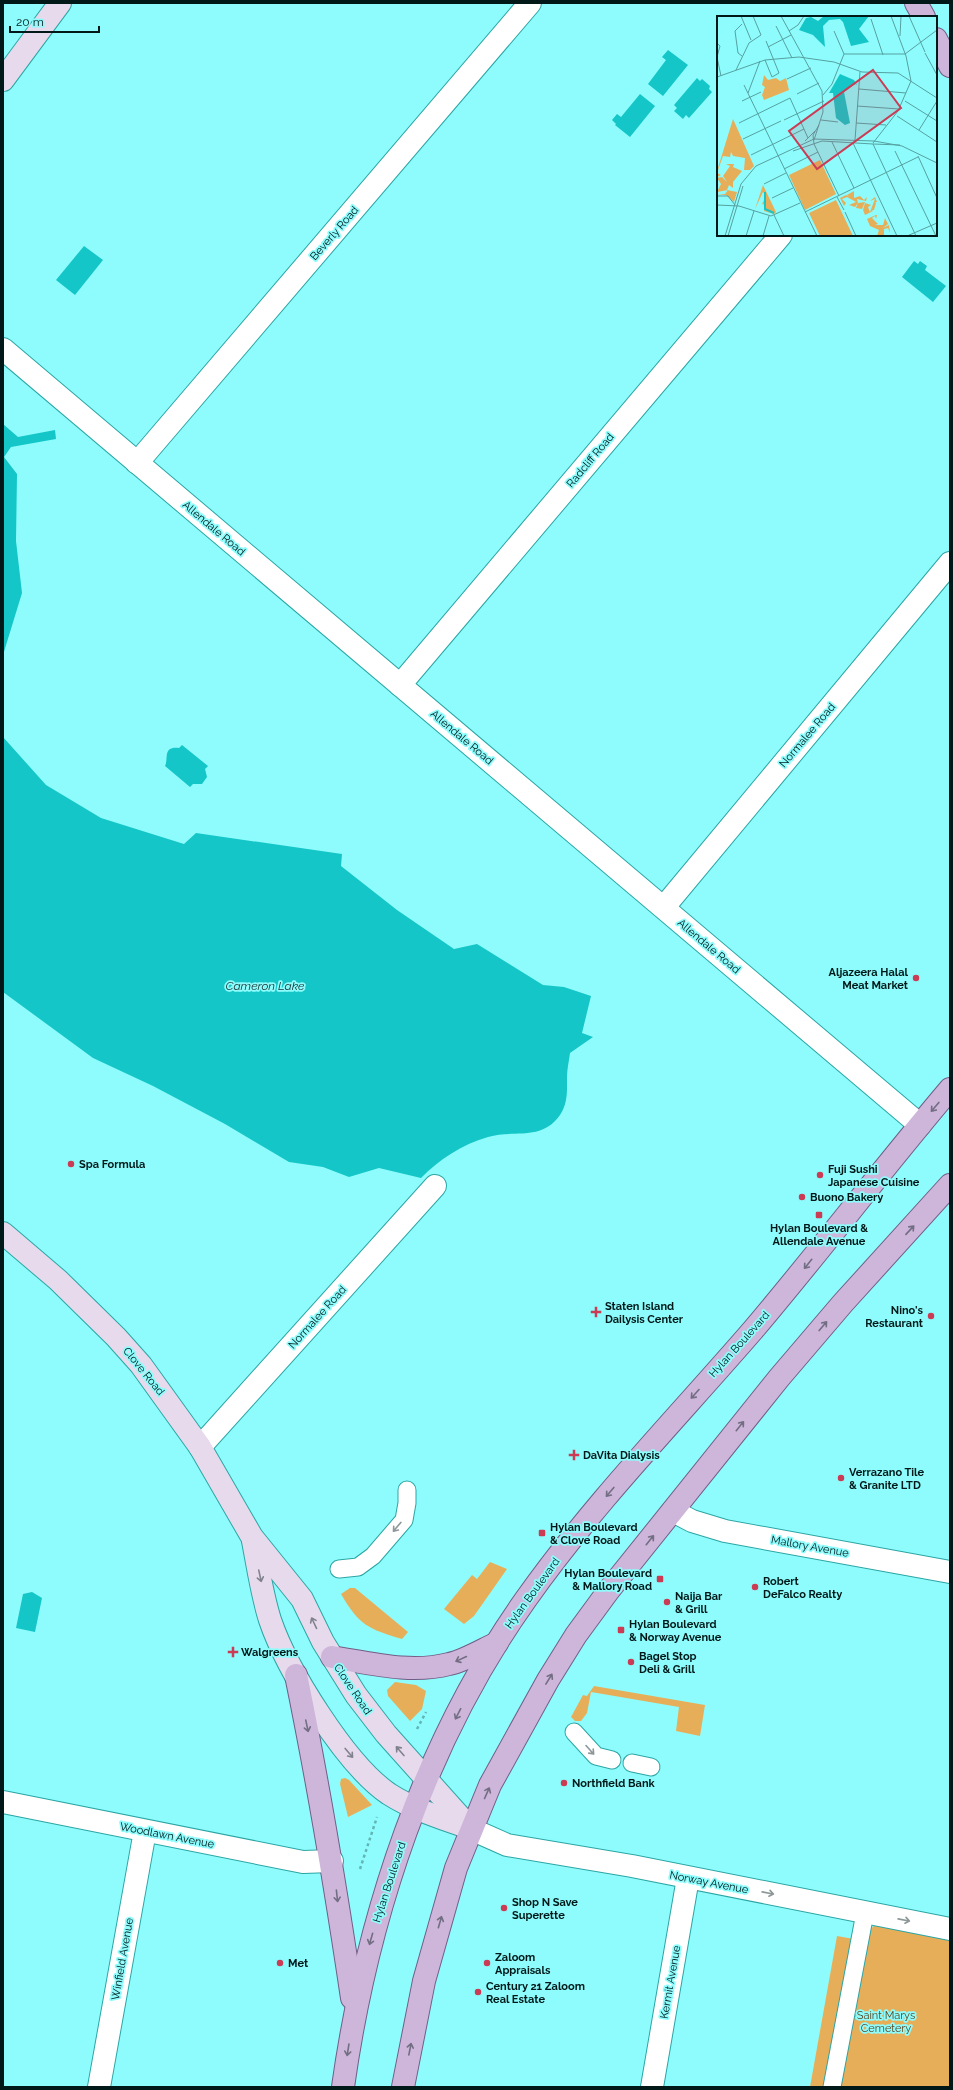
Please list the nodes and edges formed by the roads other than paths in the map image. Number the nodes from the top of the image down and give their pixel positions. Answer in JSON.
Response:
{"nodes":[{"id":1,"x":60,"y":3,"type":"edge"},
{"id":2,"x":530,"y":3,"type":"edge"},
{"id":3,"x":916,"y":3,"type":"edge"},
{"id":4,"x":923,"y":16,"type":"edge"},
{"id":5,"x":937,"y":46,"type":"edge"},
{"id":6,"x":950,"y":66,"type":"edge"},
{"id":7,"x":3,"y":80,"type":"edge"},
{"id":8,"x":780,"y":236,"type":"edge"},
{"id":9,"x":3,"y":349,"type":"edge"},
{"id":10,"x":137,"y":463,"type":"junction"},
{"id":11,"x":950,"y":563,"type":"edge"},
{"id":12,"x":400,"y":684,"type":"junction"},
{"id":13,"x":664,"y":907,"type":"junction"},
{"id":14,"x":950,"y":1089,"type":"edge"},
{"id":15,"x":920,"y":1125,"type":"junction"},
{"id":16,"x":435,"y":1186,"type":"dead end"},
{"id":17,"x":948,"y":1192,"type":"edge"},
{"id":18,"x":3,"y":1233,"type":"edge"},
{"id":19,"x":200,"y":1447,"type":"junction"},
{"id":20,"x":407,"y":1490,"type":"dead end"},
{"id":21,"x":673,"y":1511,"type":"junction"},
{"id":22,"x":252,"y":1538,"type":"junction"},
{"id":23,"x":339,"y":1569,"type":"dead end"},
{"id":24,"x":950,"y":1572,"type":"edge"},
{"id":25,"x":497,"y":1643,"type":"junction"},
{"id":26,"x":332,"y":1657,"type":"junction"},
{"id":27,"x":296,"y":1675,"type":"junction"},
{"id":28,"x":574,"y":1732,"type":"dead end"},
{"id":29,"x":612,"y":1760,"type":"dead end"},
{"id":30,"x":632,"y":1763,"type":"dead end"},
{"id":31,"x":651,"y":1767,"type":"dead end"},
{"id":32,"x":427,"y":1780,"type":"junction"},
{"id":33,"x":3,"y":1802,"type":"edge"},
{"id":34,"x":414,"y":1809,"type":"junction"},
{"id":35,"x":471,"y":1829,"type":"junction"},
{"id":36,"x":146,"y":1831,"type":"junction"},
{"id":37,"x":332,"y":1861,"type":"junction"},
{"id":38,"x":688,"y":1878,"type":"junction"},
{"id":39,"x":865,"y":1913,"type":"junction"},
{"id":40,"x":950,"y":1929,"type":"edge"},
{"id":41,"x":354,"y":2012,"type":"junction"},
{"id":42,"x":99,"y":2087,"type":"edge"},
{"id":43,"x":343,"y":2087,"type":"edge"},
{"id":44,"x":403,"y":2087,"type":"edge"},
{"id":45,"x":652,"y":2087,"type":"edge"},
{"id":46,"x":832,"y":2087,"type":"edge"}],
"edges":[{"from":1,"to":7,"type":"street"},
{"from":2,"to":10,"type":"street","name":"Beverly Road"},
{"from":3,"to":4,"type":"main road"},
{"from":5,"to":6,"type":"main road"},
{"from":8,"to":12,"type":"street","name":"Radcliff Road"},
{"from":9,"to":10,"type":"street","name":"Allendale Road"},
{"from":10,"to":12,"type":"street","name":"Allendale Road"},
{"from":11,"to":13,"type":"street","name":"Normalee Road"},
{"from":12,"to":13,"type":"street","name":"Allendale Road"},
{"from":13,"to":15,"type":"street","name":"Allendale Road"},
{"from":14,"to":15,"type":"main road","name":"Hylan Boulevard","one_way":true},
{"from":15,"to":25,"type":"main road","name":"Hylan Boulevard","one_way":true},
{"from":16,"to":19,"type":"street","name":"Normalee Road"},
{"from":21,"to":17,"type":"main road","one_way":true},
{"from":18,"to":19,"type":"street","name":"Clove Road"},
{"from":19,"to":22,"type":"street","name":"Clove Road"},
{"from":20,"to":23,"type":"lane","one_way":true},
{"from":21,"to":24,"type":"street","name":"Mallory Avenue"},
{"from":35,"to":21,"type":"main road","one_way":true},
{"from":26,"to":22,"type":"street","name":"Clove Road","one_way":true},
{"from":22,"to":27,"type":"street","name":"Clove Road","one_way":true},
{"from":25,"to":26,"type":"main road","one_way":true},
{"from":25,"to":32,"type":"main road","name":"Hylan Boulevard","one_way":true},
{"from":32,"to":26,"type":"street","name":"Clove Road","one_way":true},
{"from":27,"to":34,"type":"street","name":"Clove Road","one_way":true},
{"from":27,"to":37,"type":"main road","one_way":true},
{"from":28,"to":29,"type":"lane","one_way":true},
{"from":30,"to":31,"type":"lane"},
{"from":32,"to":34,"type":"main road","name":"Hylan Boulevard"},
{"from":32,"to":35,"type":"street","name":"Clove Road"},
{"from":33,"to":36,"type":"street","name":"Woodlawn Avenue"},
{"from":34,"to":35,"type":"street","name":"Clove Road"},
{"from":34,"to":41,"type":"main road","name":"Hylan Boulevard","one_way":true},
{"from":35,"to":38,"type":"street","name":"Norway Avenue"},
{"from":44,"to":35,"type":"main road","one_way":true},
{"from":36,"to":37,"type":"street","name":"Woodlawn Avenue"},
{"from":36,"to":42,"type":"street","name":"Winfield Avenue"},
{"from":37,"to":41,"type":"main road","one_way":true},
{"from":38,"to":39,"type":"street","name":"Norway Avenue","one_way":true},
{"from":38,"to":45,"type":"street","name":"Kermit Avenue"},
{"from":39,"to":40,"type":"street","name":"Norway Avenue","one_way":true},
{"from":39,"to":46,"type":"lane"},
{"from":41,"to":43,"type":"main road","name":"Hylan Boulevard","one_way":true}]}
